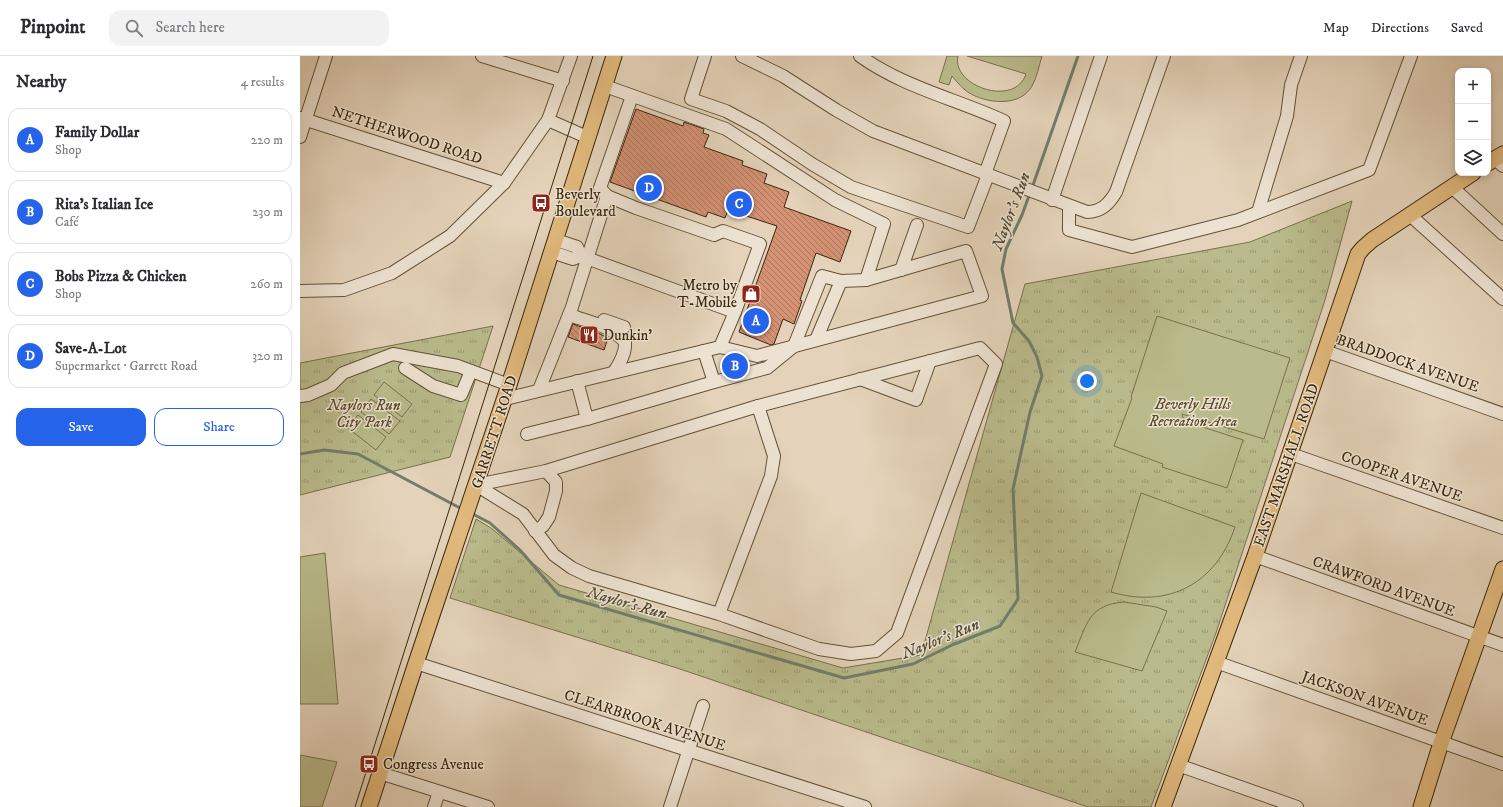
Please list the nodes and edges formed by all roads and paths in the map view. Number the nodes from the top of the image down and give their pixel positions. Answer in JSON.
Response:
{"nodes":[{"id":1,"x":326,"y":56,"type":"edge"},
{"id":2,"x":482,"y":56,"type":"edge"},
{"id":3,"x":571,"y":56,"type":"edge"},
{"id":4,"x":614,"y":56,"type":"edge"},
{"id":5,"x":705,"y":56,"type":"edge"},
{"id":6,"x":742,"y":56,"type":"edge"},
{"id":7,"x":860,"y":56,"type":"edge"},
{"id":8,"x":1101,"y":56,"type":"edge"},
{"id":9,"x":1164,"y":56,"type":"edge"},
{"id":10,"x":1301,"y":56,"type":"edge"},
{"id":11,"x":1411,"y":56,"type":"edge"},
{"id":12,"x":563,"y":81,"type":"junction"},
{"id":13,"x":605,"y":86,"type":"junction"},
{"id":14,"x":632,"y":96,"type":"junction"},
{"id":15,"x":303,"y":119,"type":"edge"},
{"id":16,"x":548,"y":120,"type":"junction"},
{"id":17,"x":300,"y":137,"type":"edge"},
{"id":18,"x":589,"y":138,"type":"junction"},
{"id":19,"x":986,"y":174,"type":"junction"},
{"id":20,"x":1468,"y":176,"type":"edge"},
{"id":21,"x":504,"y":183,"type":"junction"},
{"id":22,"x":1452,"y":186,"type":"junction"},
{"id":23,"x":607,"y":196,"type":"junction"},
{"id":24,"x":1052,"y":200,"type":"junction"},
{"id":25,"x":1069,"y":206,"type":"junction"},
{"id":26,"x":1258,"y":212,"type":"junction"},
{"id":27,"x":1410,"y":214,"type":"junction"},
{"id":28,"x":917,"y":225,"type":"dead end"},
{"id":29,"x":1503,"y":234,"type":"edge"},
{"id":30,"x":554,"y":246,"type":"junction"},
{"id":31,"x":585,"y":257,"type":"junction"},
{"id":32,"x":901,"y":270,"type":"junction"},
{"id":33,"x":866,"y":280,"type":"junction"},
{"id":34,"x":841,"y":282,"type":"junction"},
{"id":35,"x":300,"y":290,"type":"edge"},
{"id":36,"x":1503,"y":299,"type":"edge"},
{"id":37,"x":570,"y":311,"type":"junction"},
{"id":38,"x":735,"y":312,"type":"junction"},
{"id":39,"x":624,"y":327,"type":"dead end"},
{"id":40,"x":816,"y":340,"type":"junction"},
{"id":41,"x":794,"y":346,"type":"junction"},
{"id":42,"x":720,"y":347,"type":"junction"},
{"id":43,"x":704,"y":350,"type":"junction"},
{"id":44,"x":1325,"y":351,"type":"junction"},
{"id":45,"x":930,"y":361,"type":"junction"},
{"id":46,"x":405,"y":368,"type":"dead end"},
{"id":47,"x":471,"y":371,"type":"junction"},
{"id":48,"x":614,"y":372,"type":"junction"},
{"id":49,"x":860,"y":379,"type":"junction"},
{"id":50,"x":577,"y":381,"type":"junction"},
{"id":51,"x":714,"y":382,"type":"junction"},
{"id":52,"x":539,"y":390,"type":"junction"},
{"id":53,"x":507,"y":392,"type":"junction"},
{"id":54,"x":300,"y":396,"type":"edge"},
{"id":55,"x":758,"y":406,"type":"junction"},
{"id":56,"x":1503,"y":414,"type":"edge"},
{"id":57,"x":587,"y":419,"type":"junction"},
{"id":58,"x":527,"y":434,"type":"dead end"},
{"id":59,"x":1291,"y":454,"type":"junction"},
{"id":60,"x":546,"y":471,"type":"junction"},
{"id":61,"x":478,"y":479,"type":"junction"},
{"id":62,"x":1503,"y":528,"type":"edge"},
{"id":63,"x":535,"y":531,"type":"junction"},
{"id":64,"x":1255,"y":556,"type":"junction"},
{"id":65,"x":1503,"y":570,"type":"edge"},
{"id":66,"x":719,"y":614,"type":"junction"},
{"id":67,"x":1480,"y":637,"type":"junction"},
{"id":68,"x":1503,"y":645,"type":"edge"},
{"id":69,"x":1216,"y":662,"type":"junction"},
{"id":70,"x":416,"y":663,"type":"junction"},
{"id":71,"x":703,"y":706,"type":"dead end"},
{"id":72,"x":1441,"y":743,"type":"junction"},
{"id":73,"x":689,"y":751,"type":"junction"},
{"id":74,"x":1503,"y":764,"type":"edge"},
{"id":75,"x":1178,"y":765,"type":"junction"},
{"id":76,"x":380,"y":773,"type":"junction"},
{"id":77,"x":439,"y":792,"type":"junction"},
{"id":78,"x":369,"y":807,"type":"edge"},
{"id":79,"x":434,"y":807,"type":"edge"},
{"id":80,"x":488,"y":807,"type":"edge"},
{"id":81,"x":670,"y":807,"type":"edge"},
{"id":82,"x":865,"y":807,"type":"edge"},
{"id":83,"x":1163,"y":807,"type":"edge"},
{"id":84,"x":1297,"y":807,"type":"edge"},
{"id":85,"x":1421,"y":807,"type":"edge"}],
"edges":[{"from":1,"to":15,"type":"street"},
{"from":2,"to":12,"type":"street"},
{"from":3,"to":12,"type":"street"},
{"from":4,"to":13,"type":"main road","name":"GARRETT ROAD"},
{"from":5,"to":19,"type":"street"},
{"from":6,"to":19,"type":"street"},
{"from":7,"to":19,"type":"street"},
{"from":8,"to":24,"type":"street"},
{"from":9,"to":25,"type":"street"},
{"from":10,"to":26,"type":"street"},
{"from":11,"to":26,"type":"street"},
{"from":12,"to":16,"type":"street"},
{"from":13,"to":14,"type":"street"},
{"from":13,"to":18,"type":"main road","name":"GARRETT ROAD"},
{"from":14,"to":23,"type":"street"},
{"from":14,"to":33,"type":"street"},
{"from":15,"to":17,"type":"street"},
{"from":15,"to":21,"type":"street","name":"NETHERWOOD ROAD"},
{"from":16,"to":18,"type":"street"},
{"from":16,"to":21,"type":"street"},
{"from":18,"to":30,"type":"main road","name":"GARRETT ROAD"},
{"from":19,"to":24,"type":"street"},
{"from":20,"to":22,"type":"main road","name":"EAST MARSHALL ROAD"},
{"from":21,"to":35,"type":"street"},
{"from":22,"to":27,"type":"main road","name":"EAST MARSHALL ROAD"},
{"from":22,"to":29,"type":"street"},
{"from":23,"to":31,"type":"street"},
{"from":23,"to":38,"type":"street"},
{"from":24,"to":25,"type":"street"},
{"from":25,"to":26,"type":"street"},
{"from":27,"to":36,"type":"street"},
{"from":27,"to":44,"type":"main road","name":"EAST MARSHALL ROAD"},
{"from":28,"to":32,"type":"street"},
{"from":30,"to":31,"type":"street"},
{"from":30,"to":53,"type":"main road","name":"GARRETT ROAD"},
{"from":31,"to":37,"type":"street"},
{"from":31,"to":38,"type":"street"},
{"from":32,"to":33,"type":"street"},
{"from":32,"to":40,"type":"street"},
{"from":33,"to":34,"type":"street"},
{"from":34,"to":40,"type":"street"},
{"from":34,"to":41,"type":"street"},
{"from":37,"to":39,"type":"street"},
{"from":37,"to":48,"type":"street"},
{"from":37,"to":52,"type":"street"},
{"from":38,"to":42,"type":"street"},
{"from":40,"to":41,"type":"street"},
{"from":41,"to":42,"type":"street"},
{"from":41,"to":51,"type":"street"},
{"from":42,"to":43,"type":"street"},
{"from":43,"to":48,"type":"street"},
{"from":43,"to":51,"type":"street"},
{"from":44,"to":56,"type":"street","name":"BRADDOCK AVENUE"},
{"from":44,"to":59,"type":"main road","name":"EAST MARSHALL ROAD"},
{"from":45,"to":49,"type":"street"},
{"from":45,"to":49,"type":"street"},
{"from":45,"to":66,"type":"street"},
{"from":46,"to":47,"type":"street"},
{"from":47,"to":53,"type":"street"},
{"from":47,"to":54,"type":"street"},
{"from":48,"to":50,"type":"street"},
{"from":49,"to":55,"type":"street"},
{"from":50,"to":52,"type":"street"},
{"from":50,"to":57,"type":"street"},
{"from":51,"to":57,"type":"street"},
{"from":52,"to":53,"type":"street"},
{"from":53,"to":61,"type":"main road","name":"GARRETT ROAD"},
{"from":55,"to":60,"type":"street"},
{"from":55,"to":66,"type":"street"},
{"from":57,"to":58,"type":"street"},
{"from":59,"to":62,"type":"street","name":"COOPER AVENUE"},
{"from":59,"to":64,"type":"main road","name":"EAST MARSHALL ROAD"},
{"from":60,"to":61,"type":"street"},
{"from":60,"to":63,"type":"street"},
{"from":61,"to":63,"type":"street"},
{"from":61,"to":70,"type":"main road","name":"GARRETT ROAD"},
{"from":63,"to":66,"type":"street"},
{"from":64,"to":67,"type":"street","name":"CRAWFORD AVENUE"},
{"from":64,"to":69,"type":"main road","name":"EAST MARSHALL ROAD"},
{"from":65,"to":67,"type":"main road"},
{"from":67,"to":68,"type":"street","name":"CRAWFORD AVENUE"},
{"from":67,"to":72,"type":"main road"},
{"from":69,"to":72,"type":"street","name":"JACKSON AVENUE"},
{"from":69,"to":75,"type":"main road","name":"EAST MARSHALL ROAD"},
{"from":70,"to":73,"type":"street","name":"CLEARBROOK AVENUE"},
{"from":70,"to":76,"type":"main road","name":"GARRETT ROAD"},
{"from":71,"to":73,"type":"street"},
{"from":72,"to":74,"type":"street","name":"JACKSON AVENUE"},
{"from":72,"to":85,"type":"main road"},
{"from":73,"to":81,"type":"street"},
{"from":73,"to":82,"type":"street","name":"CLEARBROOK AVENUE"},
{"from":75,"to":83,"type":"main road","name":"EAST MARSHALL ROAD"},
{"from":75,"to":84,"type":"street"},
{"from":76,"to":77,"type":"street"},
{"from":76,"to":78,"type":"main road","name":"GARRETT ROAD"},
{"from":77,"to":79,"type":"street"},
{"from":77,"to":80,"type":"street"}]}
